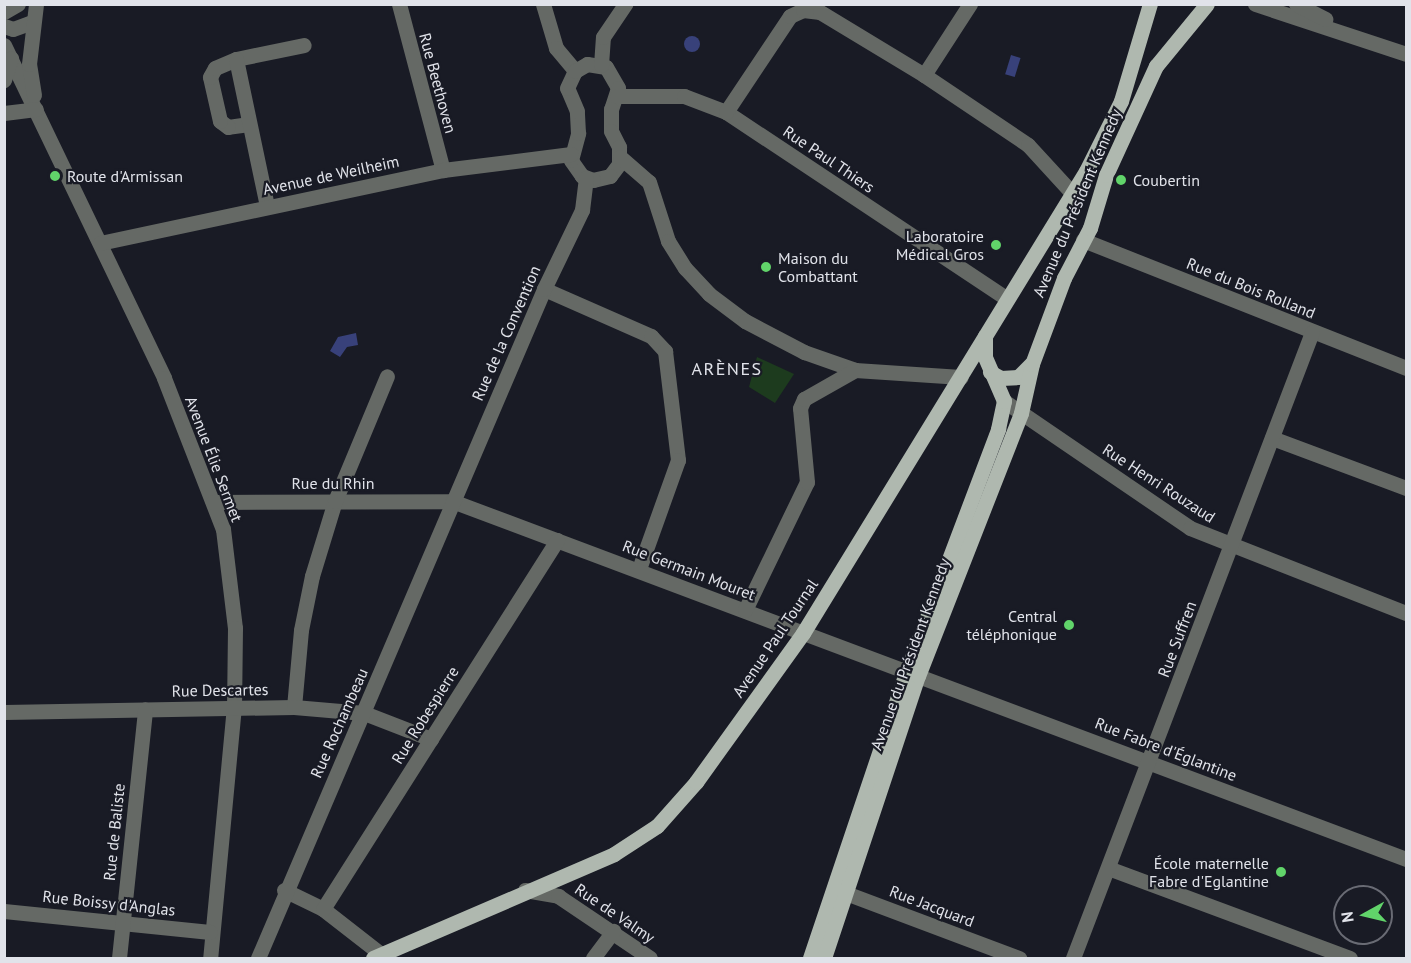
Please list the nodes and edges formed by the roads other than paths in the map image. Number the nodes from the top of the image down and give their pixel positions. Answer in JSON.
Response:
{"nodes":[{"id":1,"x":18,"y":4,"type":"edge"},
{"id":2,"x":36,"y":4,"type":"edge"},
{"id":3,"x":399,"y":4,"type":"edge"},
{"id":4,"x":543,"y":4,"type":"edge"},
{"id":5,"x":625,"y":4,"type":"edge"},
{"id":6,"x":970,"y":4,"type":"edge"},
{"id":7,"x":1150,"y":4,"type":"edge"},
{"id":8,"x":1209,"y":4,"type":"edge"},
{"id":9,"x":1256,"y":4,"type":"edge"},
{"id":10,"x":1296,"y":4,"type":"edge"},
{"id":11,"x":4,"y":12,"type":"edge"},
{"id":12,"x":32,"y":22,"type":"junction"},
{"id":13,"x":4,"y":26,"type":"edge"},
{"id":14,"x":1340,"y":29,"type":"junction"},
{"id":15,"x":304,"y":45,"type":"dead end"},
{"id":16,"x":8,"y":52,"type":"edge"},
{"id":17,"x":1407,"y":54,"type":"edge"},
{"id":18,"x":236,"y":59,"type":"junction"},
{"id":19,"x":601,"y":65,"type":"junction"},
{"id":20,"x":575,"y":71,"type":"junction"},
{"id":21,"x":924,"y":75,"type":"junction"},
{"id":22,"x":4,"y":80,"type":"edge"},
{"id":23,"x":617,"y":96,"type":"junction"},
{"id":24,"x":36,"y":110,"type":"junction"},
{"id":25,"x":4,"y":112,"type":"edge"},
{"id":26,"x":726,"y":112,"type":"junction"},
{"id":27,"x":249,"y":124,"type":"junction"},
{"id":28,"x":571,"y":154,"type":"junction"},
{"id":29,"x":620,"y":157,"type":"junction"},
{"id":30,"x":443,"y":170,"type":"junction"},
{"id":31,"x":586,"y":178,"type":"junction"},
{"id":32,"x":1071,"y":192,"type":"junction"},
{"id":33,"x":267,"y":206,"type":"junction"},
{"id":34,"x":1083,"y":240,"type":"junction"},
{"id":35,"x":100,"y":243,"type":"junction"},
{"id":36,"x":544,"y":289,"type":"junction"},
{"id":37,"x":1006,"y":298,"type":"junction"},
{"id":38,"x":1312,"y":332,"type":"junction"},
{"id":39,"x":985,"y":336,"type":"junction"},
{"id":40,"x":1032,"y":364,"type":"junction"},
{"id":41,"x":1407,"y":368,"type":"edge"},
{"id":42,"x":855,"y":370,"type":"junction"},
{"id":43,"x":990,"y":372,"type":"junction"},
{"id":44,"x":387,"y":376,"type":"dead end"},
{"id":45,"x":961,"y":377,"type":"junction"},
{"id":46,"x":1004,"y":401,"type":"junction"},
{"id":47,"x":1021,"y":413,"type":"junction"},
{"id":48,"x":1272,"y":438,"type":"junction"},
{"id":49,"x":1407,"y":488,"type":"edge"},
{"id":50,"x":335,"y":501,"type":"junction"},
{"id":51,"x":452,"y":501,"type":"junction"},
{"id":52,"x":213,"y":502,"type":"junction"},
{"id":53,"x":556,"y":540,"type":"junction"},
{"id":54,"x":1232,"y":547,"type":"junction"},
{"id":55,"x":639,"y":569,"type":"junction"},
{"id":56,"x":745,"y":610,"type":"junction"},
{"id":57,"x":1407,"y":613,"type":"edge"},
{"id":58,"x":803,"y":633,"type":"junction"},
{"id":59,"x":912,"y":674,"type":"junction"},
{"id":60,"x":234,"y":706,"type":"junction"},
{"id":61,"x":294,"y":707,"type":"junction"},
{"id":62,"x":145,"y":709,"type":"junction"},
{"id":63,"x":4,"y":712,"type":"edge"},
{"id":64,"x":364,"y":713,"type":"junction"},
{"id":65,"x":431,"y":739,"type":"junction"},
{"id":66,"x":1149,"y":762,"type":"junction"},
{"id":67,"x":1407,"y":859,"type":"edge"},
{"id":68,"x":1108,"y":868,"type":"junction"},
{"id":69,"x":284,"y":890,"type":"junction"},
{"id":70,"x":525,"y":890,"type":"junction"},
{"id":71,"x":839,"y":890,"type":"junction"},
{"id":72,"x":323,"y":909,"type":"junction"},
{"id":73,"x":4,"y":910,"type":"edge"},
{"id":74,"x":123,"y":922,"type":"junction"},
{"id":75,"x":613,"y":931,"type":"junction"},
{"id":76,"x":210,"y":932,"type":"junction"},
{"id":77,"x":380,"y":957,"type":"edge"},
{"id":78,"x":119,"y":958,"type":"edge"},
{"id":79,"x":210,"y":958,"type":"edge"},
{"id":80,"x":258,"y":958,"type":"edge"},
{"id":81,"x":593,"y":958,"type":"edge"},
{"id":82,"x":650,"y":958,"type":"edge"},
{"id":83,"x":810,"y":958,"type":"edge"},
{"id":84,"x":824,"y":958,"type":"edge"},
{"id":85,"x":1018,"y":958,"type":"edge"},
{"id":86,"x":1073,"y":958,"type":"edge"},
{"id":87,"x":1350,"y":958,"type":"edge"}],
"edges":[{"from":1,"to":11,"type":"street"},
{"from":2,"to":12,"type":"street"},
{"from":3,"to":30,"type":"street","name":"Rue Beethoven"},
{"from":4,"to":20,"type":"street"},
{"from":5,"to":19,"type":"street"},
{"from":6,"to":21,"type":"street"},
{"from":7,"to":32,"type":"main road","name":"Avenue Paul Tournal"},
{"from":8,"to":34,"type":"main road","name":"Avenue du Président Kennedy"},
{"from":9,"to":14,"type":"street"},
{"from":10,"to":14,"type":"street"},
{"from":12,"to":13,"type":"street"},
{"from":12,"to":24,"type":"street"},
{"from":14,"to":17,"type":"street"},
{"from":15,"to":18,"type":"street"},
{"from":16,"to":22,"type":"street"},
{"from":16,"to":24,"type":"street"},
{"from":18,"to":27,"type":"street"},
{"from":18,"to":27,"type":"street"},
{"from":19,"to":20,"type":"street"},
{"from":19,"to":23,"type":"street"},
{"from":20,"to":28,"type":"street"},
{"from":21,"to":26,"type":"street"},
{"from":21,"to":32,"type":"street"},
{"from":23,"to":26,"type":"street","name":"Rue Paul Thiers"},
{"from":23,"to":29,"type":"street"},
{"from":24,"to":25,"type":"street"},
{"from":24,"to":35,"type":"street","name":"Avenue Élie Sermet"},
{"from":26,"to":37,"type":"street","name":"Rue Paul Thiers"},
{"from":27,"to":33,"type":"street"},
{"from":28,"to":30,"type":"street","name":"Avenue de Weilheim"},
{"from":28,"to":31,"type":"street"},
{"from":29,"to":31,"type":"street"},
{"from":29,"to":42,"type":"street"},
{"from":30,"to":33,"type":"street","name":"Avenue de Weilheim"},
{"from":31,"to":36,"type":"street","name":"Rue de la Convention"},
{"from":32,"to":37,"type":"main road","name":"Avenue Paul Tournal"},
{"from":33,"to":35,"type":"street","name":"Avenue de Weilheim"},
{"from":34,"to":38,"type":"street","name":"Rue du Bois Rolland"},
{"from":34,"to":40,"type":"main road","name":"Avenue du Président Kennedy"},
{"from":35,"to":52,"type":"street","name":"Avenue Élie Sermet"},
{"from":36,"to":51,"type":"street","name":"Rue de la Convention"},
{"from":36,"to":55,"type":"street"},
{"from":37,"to":39,"type":"main road","name":"Avenue Paul Tournal"},
{"from":38,"to":41,"type":"street","name":"Rue du Bois Rolland"},
{"from":38,"to":48,"type":"street","name":"Rue Suffren"},
{"from":39,"to":43,"type":"main road"},
{"from":39,"to":45,"type":"main road","name":"Avenue Paul Tournal"},
{"from":40,"to":43,"type":"main road"},
{"from":40,"to":47,"type":"main road","name":"Avenue du Président Kennedy"},
{"from":42,"to":45,"type":"street"},
{"from":42,"to":56,"type":"street"},
{"from":43,"to":46,"type":"main road"},
{"from":44,"to":50,"type":"street"},
{"from":45,"to":58,"type":"main road","name":"Avenue Paul Tournal"},
{"from":46,"to":47,"type":"street","name":"Rue Henri Rouzaud"},
{"from":46,"to":59,"type":"main road","name":"Avenue du Président Kennedy"},
{"from":47,"to":54,"type":"street","name":"Rue Henri Rouzaud"},
{"from":47,"to":59,"type":"main road","name":"Avenue du Président Kennedy"},
{"from":48,"to":49,"type":"street"},
{"from":48,"to":54,"type":"street","name":"Rue Suffren"},
{"from":50,"to":51,"type":"street","name":"Rue du Rhin"},
{"from":50,"to":52,"type":"street","name":"Rue du Rhin"},
{"from":50,"to":61,"type":"street"},
{"from":51,"to":53,"type":"street","name":"Rue Germain Mouret"},
{"from":51,"to":64,"type":"street","name":"Rue Rochambeau"},
{"from":52,"to":60,"type":"street","name":"Avenue Élie Sermet"},
{"from":53,"to":55,"type":"street","name":"Rue Germain Mouret"},
{"from":53,"to":65,"type":"street","name":"Rue Robespierre"},
{"from":54,"to":57,"type":"street","name":"Rue Henri Rouzaud"},
{"from":54,"to":66,"type":"street","name":"Rue Suffren"},
{"from":55,"to":56,"type":"street","name":"Rue Germain Mouret"},
{"from":56,"to":58,"type":"street","name":"Rue Germain Mouret"},
{"from":58,"to":59,"type":"street","name":"Rue Germain Mouret"},
{"from":58,"to":70,"type":"main road","name":"Avenue Paul Tournal"},
{"from":59,"to":66,"type":"street","name":"Rue Fabre d'Églantine"},
{"from":59,"to":71,"type":"main road","name":"Avenue du Président Kennedy"},
{"from":60,"to":61,"type":"street","name":"Rue Descartes"},
{"from":60,"to":62,"type":"street","name":"Rue Descartes"},
{"from":60,"to":76,"type":"street","name":"Avenue Élie Sermet"},
{"from":61,"to":64,"type":"street","name":"Rue Descartes"},
{"from":62,"to":63,"type":"street","name":"Rue Descartes"},
{"from":62,"to":74,"type":"street","name":"Rue de Baliste"},
{"from":64,"to":65,"type":"street","name":"Rue Descartes"},
{"from":64,"to":69,"type":"street","name":"Rue Rochambeau"},
{"from":65,"to":72,"type":"street","name":"Rue Robespierre"},
{"from":66,"to":67,"type":"street","name":"Rue Fabre d'Églantine"},
{"from":66,"to":68,"type":"street","name":"Rue Suffren"},
{"from":68,"to":86,"type":"street","name":"Rue Suffren"},
{"from":68,"to":87,"type":"street"},
{"from":69,"to":72,"type":"street"},
{"from":69,"to":80,"type":"street","name":"Rue Rochambeau"},
{"from":70,"to":75,"type":"street","name":"Rue de Valmy"},
{"from":70,"to":77,"type":"main road","name":"Avenue Paul Tournal"},
{"from":71,"to":83,"type":"main road","name":"Avenue du Président Kennedy"},
{"from":71,"to":84,"type":"main road","name":"Avenue du Président Kennedy"},
{"from":71,"to":85,"type":"street","name":"Rue Jacquard"},
{"from":72,"to":77,"type":"street"},
{"from":73,"to":74,"type":"street","name":"Rue Boissy d'Anglas"},
{"from":74,"to":76,"type":"street","name":"Rue Boissy d'Anglas"},
{"from":74,"to":78,"type":"street","name":"Rue de Baliste"},
{"from":75,"to":81,"type":"street"},
{"from":75,"to":82,"type":"street","name":"Rue de Valmy"},
{"from":76,"to":79,"type":"street","name":"Avenue Élie Sermet"}]}
